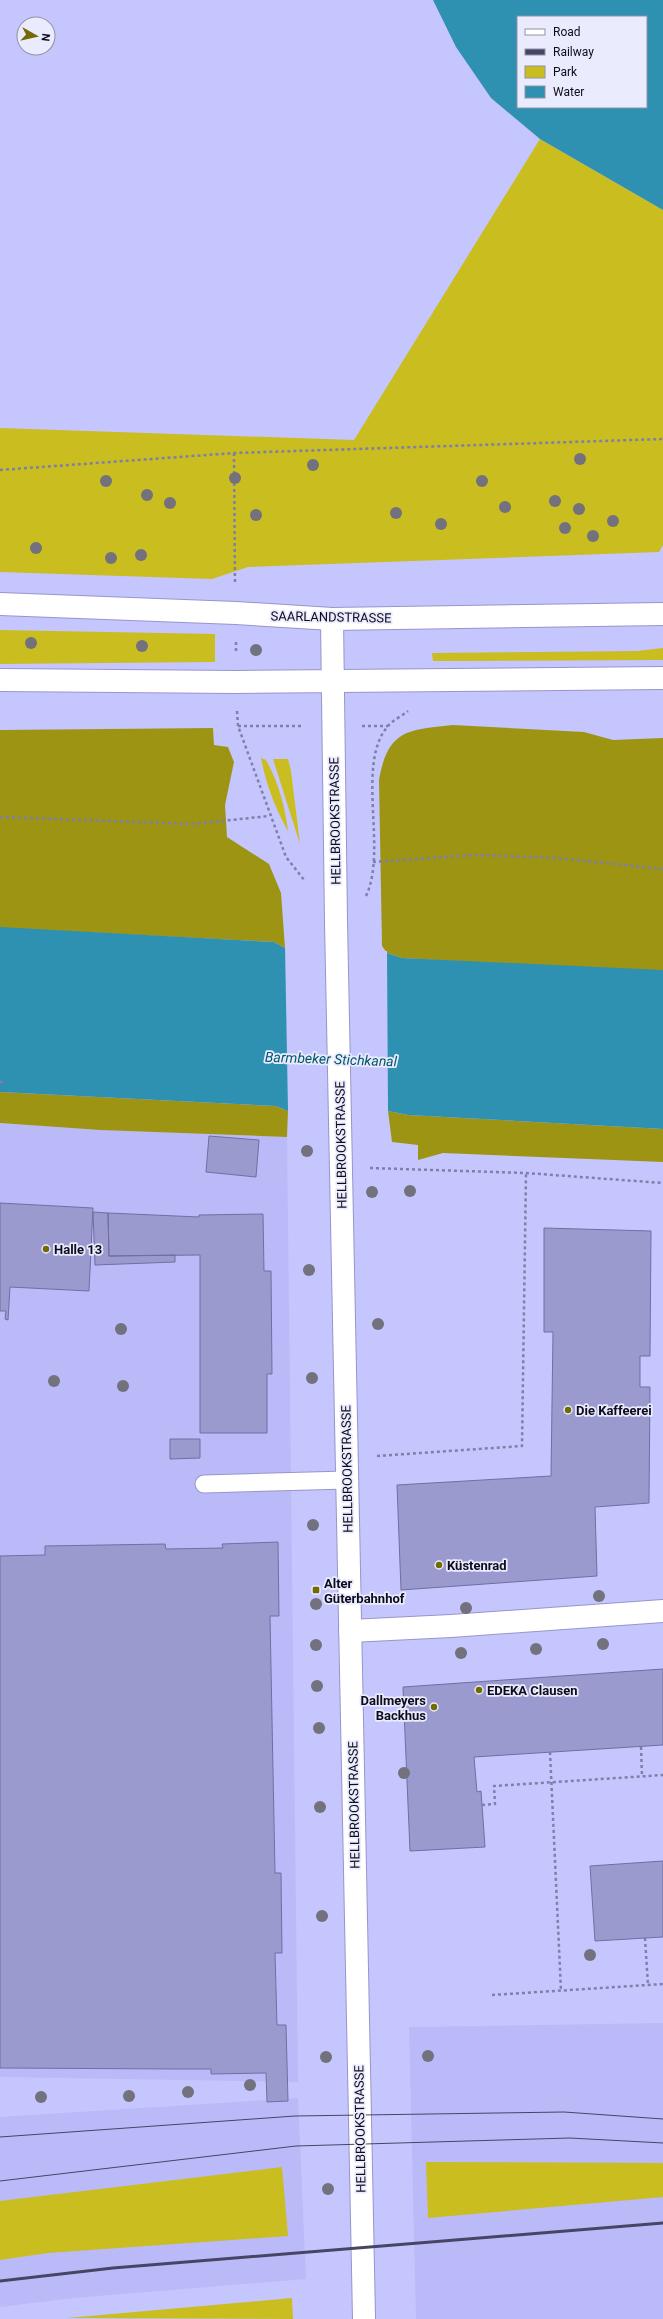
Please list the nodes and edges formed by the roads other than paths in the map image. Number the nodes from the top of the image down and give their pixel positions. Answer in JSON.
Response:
{"nodes":[{"id":1,"x":0,"y":604,"type":"edge"},
{"id":2,"x":663,"y":614,"type":"edge"},
{"id":3,"x":332,"y":619,"type":"junction"},
{"id":4,"x":663,"y":678,"type":"edge"},
{"id":5,"x":0,"y":680,"type":"edge"},
{"id":6,"x":333,"y":680,"type":"junction"},
{"id":7,"x":347,"y":1480,"type":"junction"},
{"id":8,"x":204,"y":1484,"type":"dead end"},
{"id":9,"x":663,"y":1611,"type":"edge"},
{"id":10,"x":350,"y":1631,"type":"junction"},
{"id":11,"x":364,"y":2319,"type":"edge"}],
"edges":[{"from":1,"to":3,"type":"street","name":"SAARLANDSTRASSE"},
{"from":2,"to":3,"type":"street","name":"SAARLANDSTRASSE"},
{"from":3,"to":6,"type":"street","name":"HELLBROOKSTRASSE"},
{"from":4,"to":6,"type":"street"},
{"from":5,"to":6,"type":"street"},
{"from":6,"to":7,"type":"street","name":"HELLBROOKSTRASSE"},
{"from":7,"to":8,"type":"lane"},
{"from":7,"to":10,"type":"street","name":"HELLBROOKSTRASSE"},
{"from":9,"to":10,"type":"street"},
{"from":10,"to":11,"type":"street","name":"HELLBROOKSTRASSE"}]}
